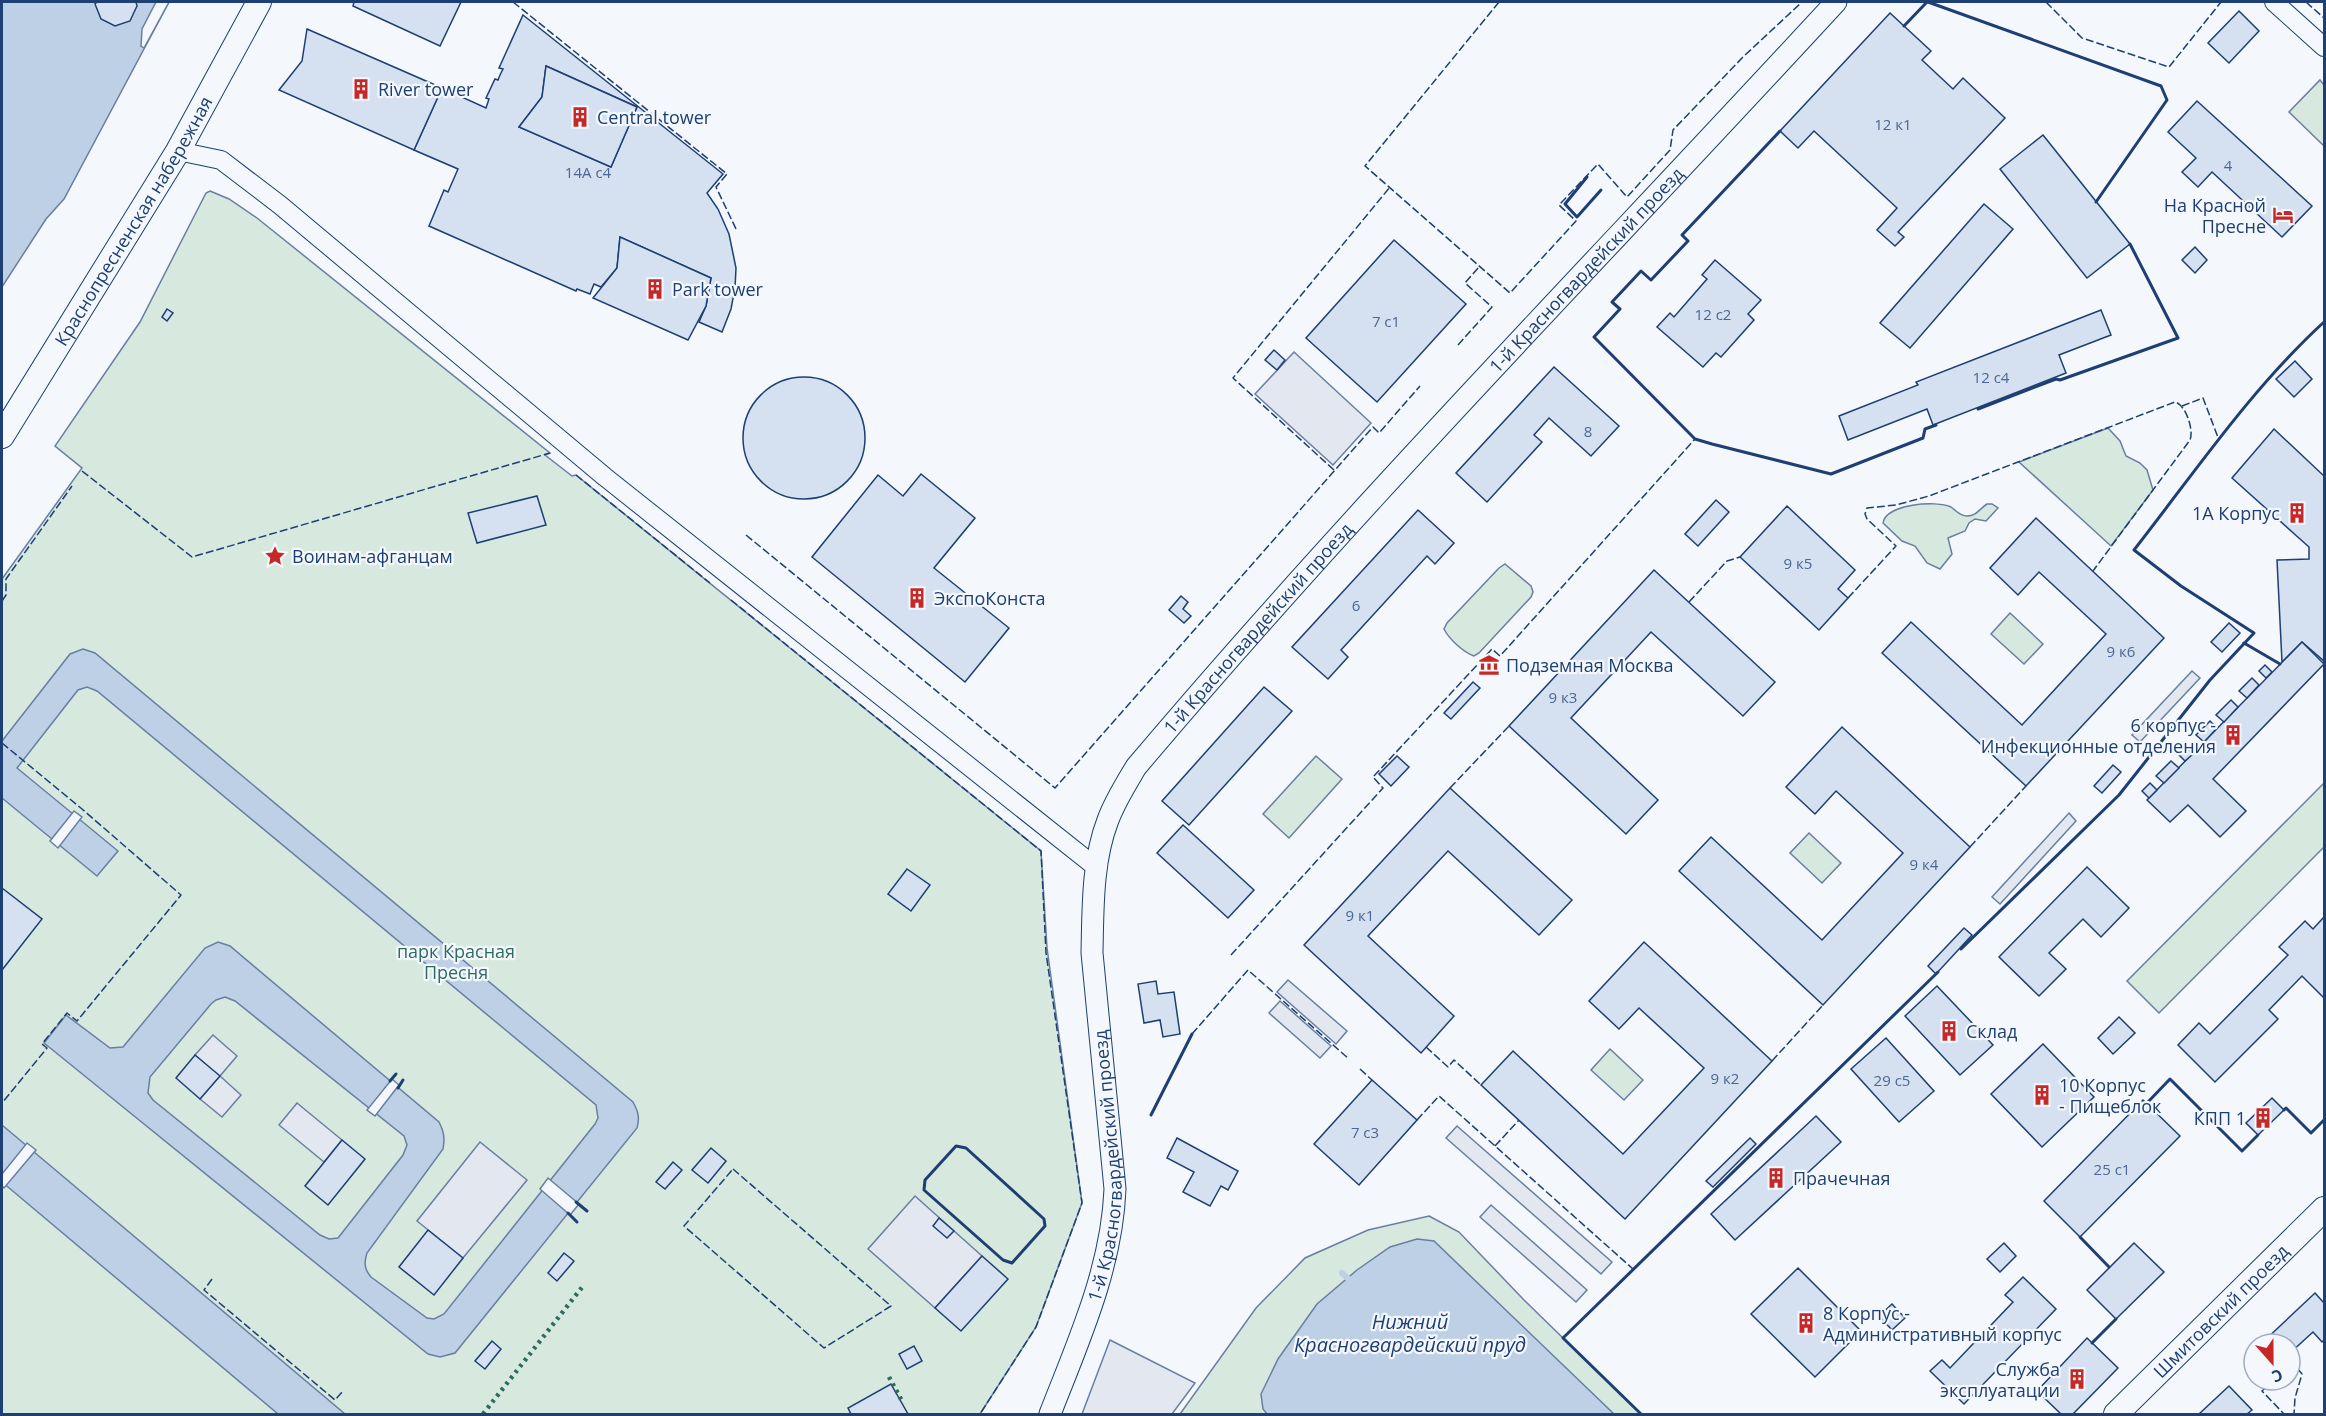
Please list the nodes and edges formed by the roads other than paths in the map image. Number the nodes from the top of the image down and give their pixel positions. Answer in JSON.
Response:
{"nodes":[{"id":1,"x":259,"y":2,"type":"edge"},
{"id":2,"x":1836,"y":2,"type":"edge"},
{"id":3,"x":2274,"y":2,"type":"edge"},
{"id":4,"x":2325,"y":47,"type":"edge"},
{"id":5,"x":178,"y":151,"type":"junction"},
{"id":6,"x":2,"y":436,"type":"edge"},
{"id":7,"x":1097,"y":868,"type":"junction"},
{"id":8,"x":2325,"y":1209,"type":"edge"},
{"id":9,"x":1050,"y":1414,"type":"edge"},
{"id":10,"x":2116,"y":1414,"type":"edge"}],
"edges":[{"from":1,"to":5,"type":"main road","name":"Краснопресненская набережная"},
{"from":2,"to":7,"type":"street","name":"1-й Красногвардейский проезд"},
{"from":3,"to":4,"type":"street"},
{"from":5,"to":6,"type":"main road","name":"Краснопресненская набережная"},
{"from":5,"to":7,"type":"street"},
{"from":7,"to":9,"type":"street","name":"1-й Красногвардейский проезд"},
{"from":8,"to":10,"type":"main road","name":"Шмитовский проезд"}]}
